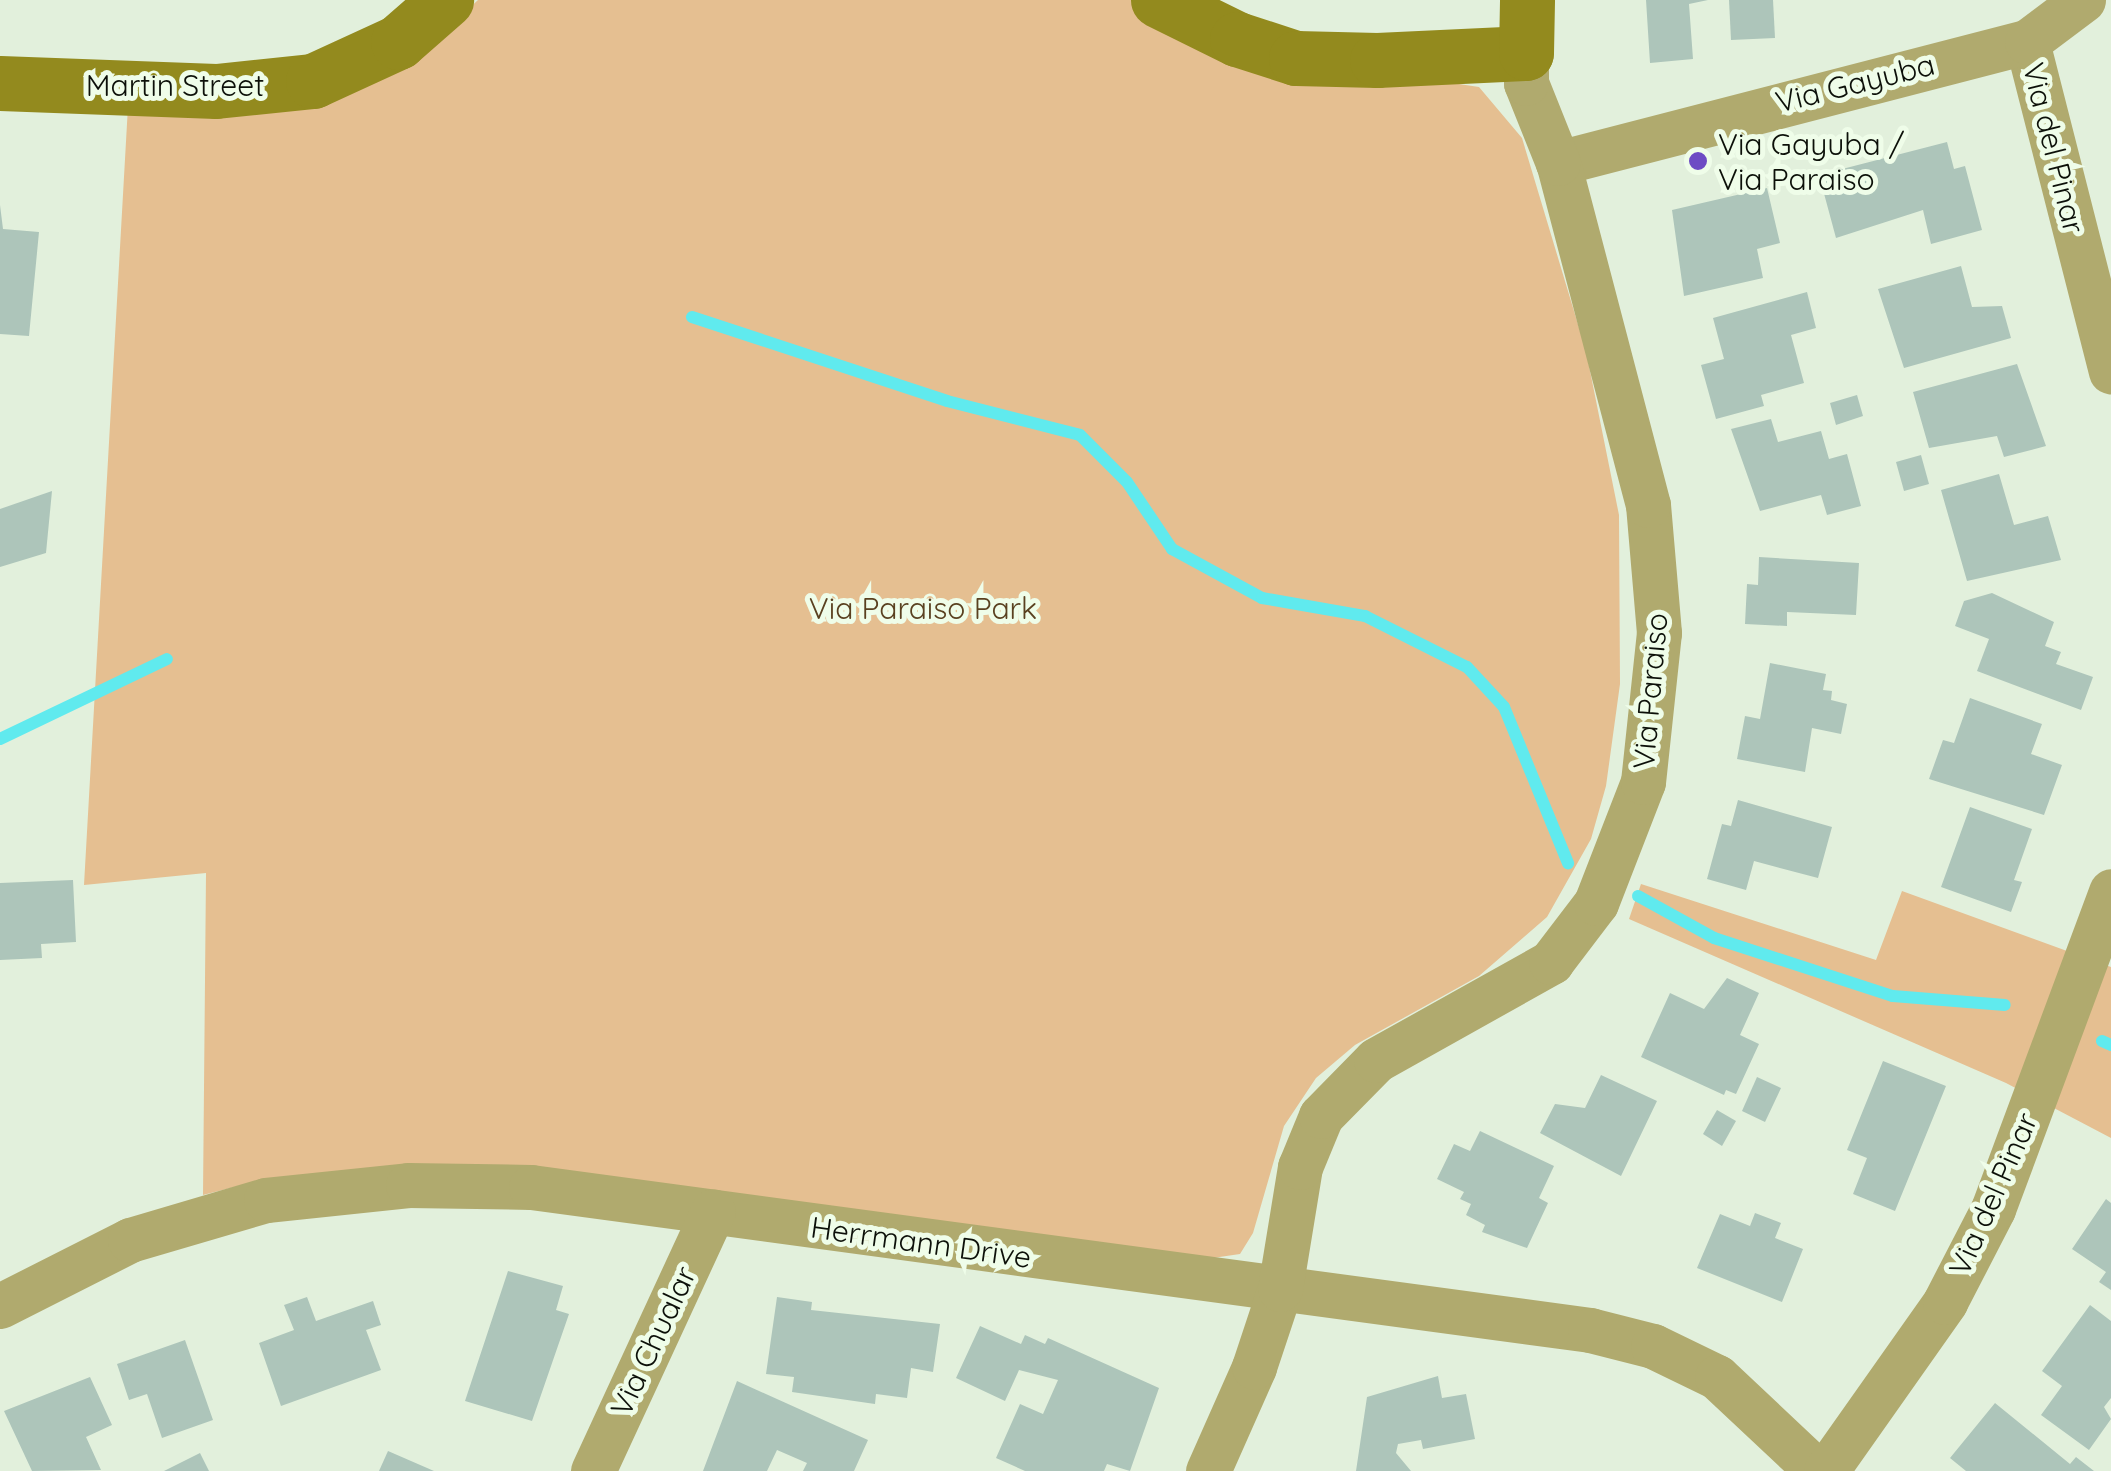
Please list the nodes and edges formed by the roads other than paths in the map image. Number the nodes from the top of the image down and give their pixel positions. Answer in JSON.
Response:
{"nodes":[{"id":1,"x":446,"y":0,"type":"edge"},
{"id":2,"x":1158,"y":0,"type":"edge"},
{"id":3,"x":2083,"y":0,"type":"edge"},
{"id":4,"x":1526,"y":26,"type":"edge"},
{"id":5,"x":2027,"y":42,"type":"junction"},
{"id":6,"x":0,"y":83,"type":"edge"},
{"id":7,"x":1558,"y":163,"type":"junction"},
{"id":8,"x":2111,"y":371,"type":"edge"},
{"id":9,"x":2111,"y":891,"type":"edge"},
{"id":10,"x":713,"y":1211,"type":"junction"},
{"id":11,"x":1280,"y":1289,"type":"junction"},
{"id":12,"x":0,"y":1306,"type":"edge"},
{"id":13,"x":593,"y":1471,"type":"edge"},
{"id":14,"x":1208,"y":1471,"type":"edge"},
{"id":15,"x":1817,"y":1471,"type":"edge"},
{"id":16,"x":1826,"y":1471,"type":"edge"}],
"edges":[{"from":1,"to":6,"type":"street","name":"Martin Street"},
{"from":2,"to":4,"type":"street"},
{"from":3,"to":5,"type":"street","name":"Via Gayuba"},
{"from":4,"to":7,"type":"street","name":"Via Paraiso"},
{"from":5,"to":7,"type":"street","name":"Via Gayuba"},
{"from":5,"to":8,"type":"street","name":"Via del Pinar"},
{"from":7,"to":11,"type":"street","name":"Via Paraiso"},
{"from":9,"to":16,"type":"street","name":"Via del Pinar"},
{"from":10,"to":11,"type":"street","name":"Herrmann Drive"},
{"from":10,"to":12,"type":"street","name":"Herrmann Drive"},
{"from":10,"to":13,"type":"street","name":"Via Chualar"},
{"from":11,"to":14,"type":"street","name":"Via Paraiso"},
{"from":11,"to":15,"type":"street","name":"Herrmann Drive"}]}
